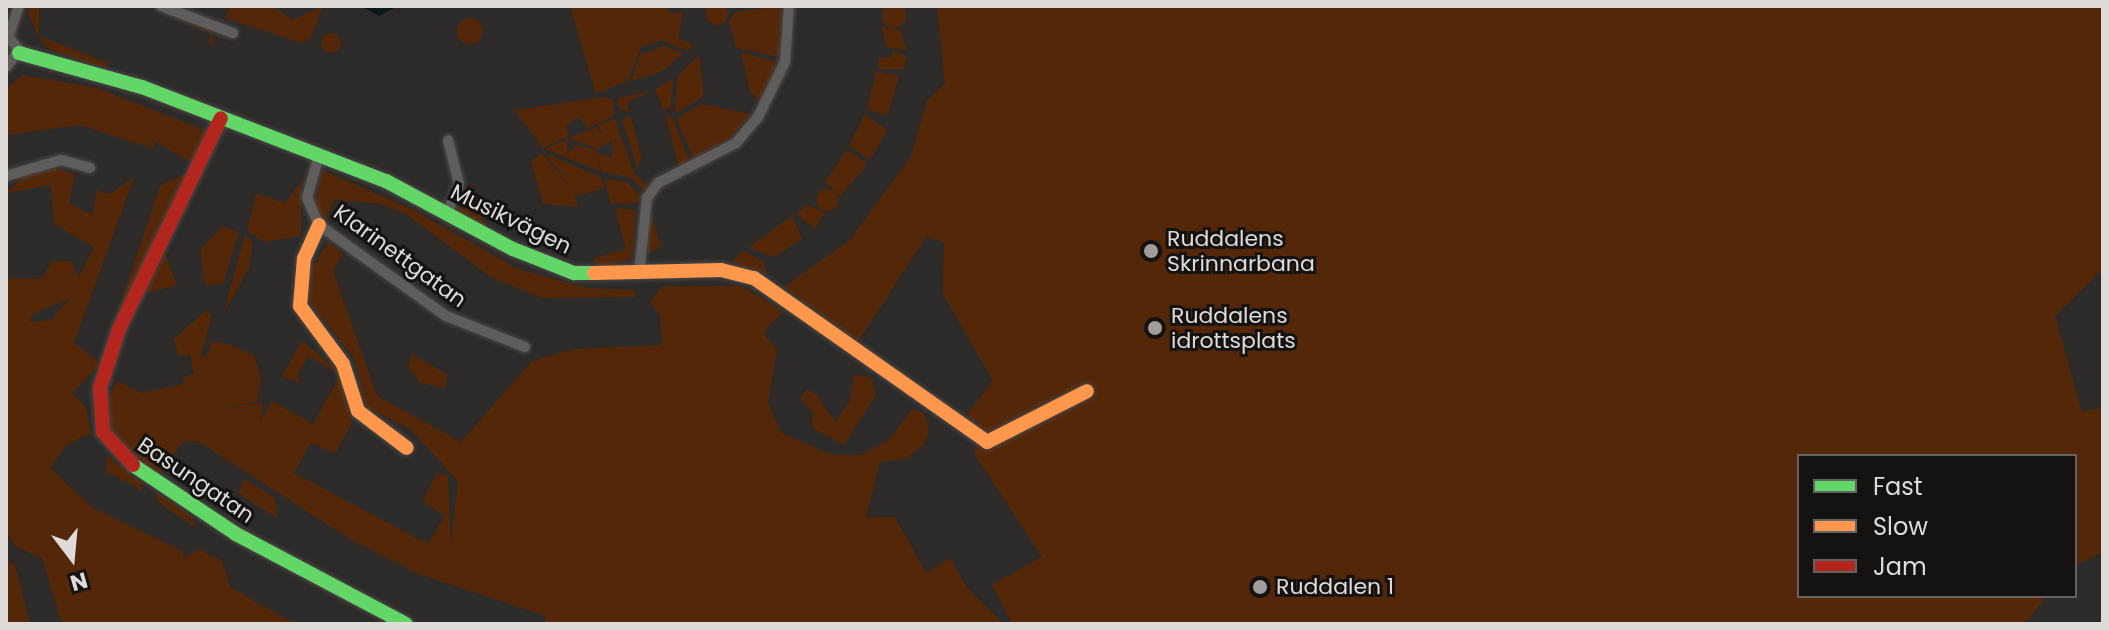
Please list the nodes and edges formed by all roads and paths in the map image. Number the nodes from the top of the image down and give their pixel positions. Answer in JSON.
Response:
{"nodes":[{"id":1,"x":19,"y":6,"type":"edge"},
{"id":2,"x":161,"y":6,"type":"edge"},
{"id":3,"x":789,"y":6,"type":"edge"},
{"id":4,"x":233,"y":33,"type":"dead end"},
{"id":5,"x":8,"y":34,"type":"edge"},
{"id":6,"x":19,"y":53,"type":"junction"},
{"id":7,"x":6,"y":67,"type":"edge"},
{"id":8,"x":221,"y":118,"type":"junction"},
{"id":9,"x":448,"y":140,"type":"dead end"},
{"id":10,"x":319,"y":155,"type":"junction"},
{"id":11,"x":90,"y":168,"type":"dead end"},
{"id":12,"x":6,"y":176,"type":"edge"},
{"id":13,"x":447,"y":214,"type":"junction"},
{"id":14,"x":319,"y":225,"type":"junction"},
{"id":15,"x":639,"y":274,"type":"junction"},
{"id":16,"x":525,"y":347,"type":"dead end"},
{"id":17,"x":1087,"y":391,"type":"dead end"},
{"id":18,"x":407,"y":448,"type":"dead end"},
{"id":19,"x":406,"y":624,"type":"edge"}],
"edges":[{"from":1,"to":5,"type":"street"},
{"from":2,"to":4,"type":"street"},
{"from":3,"to":15,"type":"street"},
{"from":5,"to":6,"type":"street"},
{"from":6,"to":7,"type":"street"},
{"from":6,"to":8,"type":"street","name":"Musikvägen"},
{"from":8,"to":10,"type":"street","name":"Musikvägen"},
{"from":8,"to":19,"type":"street","name":"Basungatan"},
{"from":9,"to":13,"type":"street"},
{"from":10,"to":13,"type":"street","name":"Musikvägen"},
{"from":10,"to":14,"type":"street","name":"Klarinettgatan"},
{"from":11,"to":12,"type":"street"},
{"from":13,"to":15,"type":"street","name":"Musikvägen"},
{"from":14,"to":16,"type":"street","name":"Klarinettgatan"},
{"from":14,"to":18,"type":"street"},
{"from":15,"to":17,"type":"street","name":"Musikvägen"}]}
